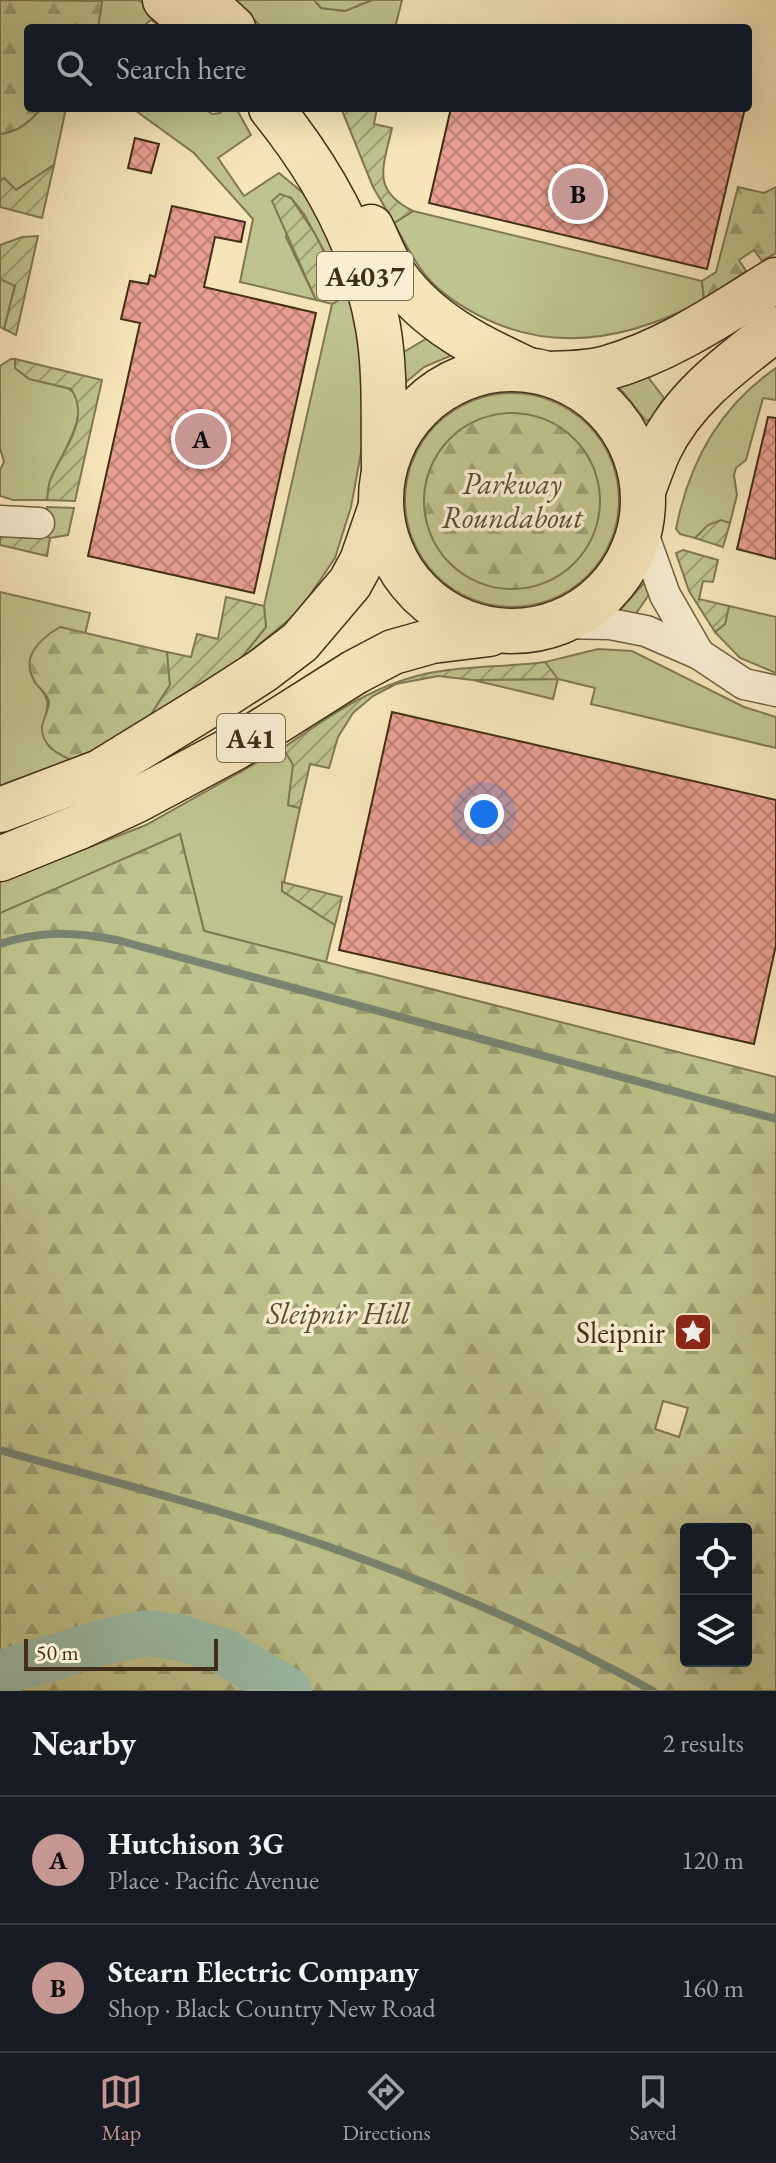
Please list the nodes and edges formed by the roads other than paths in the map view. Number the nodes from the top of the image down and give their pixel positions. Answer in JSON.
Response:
{"nodes":[{"id":1,"x":165,"y":0,"type":"edge"},
{"id":2,"x":186,"y":0,"type":"edge"},
{"id":3,"x":202,"y":0,"type":"edge"},
{"id":4,"x":193,"y":24,"type":"edge"},
{"id":5,"x":211,"y":24,"type":"edge"},
{"id":6,"x":229,"y":24,"type":"edge"},
{"id":7,"x":274,"y":112,"type":"edge"},
{"id":8,"x":301,"y":112,"type":"edge"},
{"id":9,"x":776,"y":280,"type":"edge"},
{"id":10,"x":776,"y":329,"type":"edge"},
{"id":11,"x":539,"y":372,"type":"junction"},
{"id":12,"x":382,"y":489,"type":"junction"},
{"id":13,"x":642,"y":510,"type":"junction"},
{"id":14,"x":0,"y":521,"type":"edge"},
{"id":15,"x":39,"y":523,"type":"dead end"},
{"id":16,"x":560,"y":623,"type":"junction"},
{"id":17,"x":504,"y":632,"type":"junction"},
{"id":18,"x":699,"y":654,"type":"junction"},
{"id":19,"x":776,"y":691,"type":"edge"},
{"id":20,"x":0,"y":810,"type":"edge"},
{"id":21,"x":0,"y":859,"type":"edge"}],
"edges":[{"from":1,"to":4,"type":"main road"},
{"from":2,"to":5,"type":"street"},
{"from":3,"to":6,"type":"main road"},
{"from":7,"to":12,"type":"main road","number":"A4037"},
{"from":8,"to":11,"type":"main road","number":"A4037"},
{"from":9,"to":11,"type":"main road","number":"A41"},
{"from":10,"to":13,"type":"main road","number":"A41"},
{"from":11,"to":12,"type":"main road","number":"A41"},
{"from":11,"to":13,"type":"main road"},
{"from":12,"to":17,"type":"main road","number":"A41"},
{"from":12,"to":20,"type":"main road","number":"A41"},
{"from":13,"to":16,"type":"main road","number":"A41"},
{"from":13,"to":18,"type":"street"},
{"from":14,"to":15,"type":"street"},
{"from":16,"to":17,"type":"main road","number":"A41"},
{"from":16,"to":18,"type":"street"},
{"from":17,"to":21,"type":"main road","number":"A41"},
{"from":18,"to":19,"type":"street"}]}
